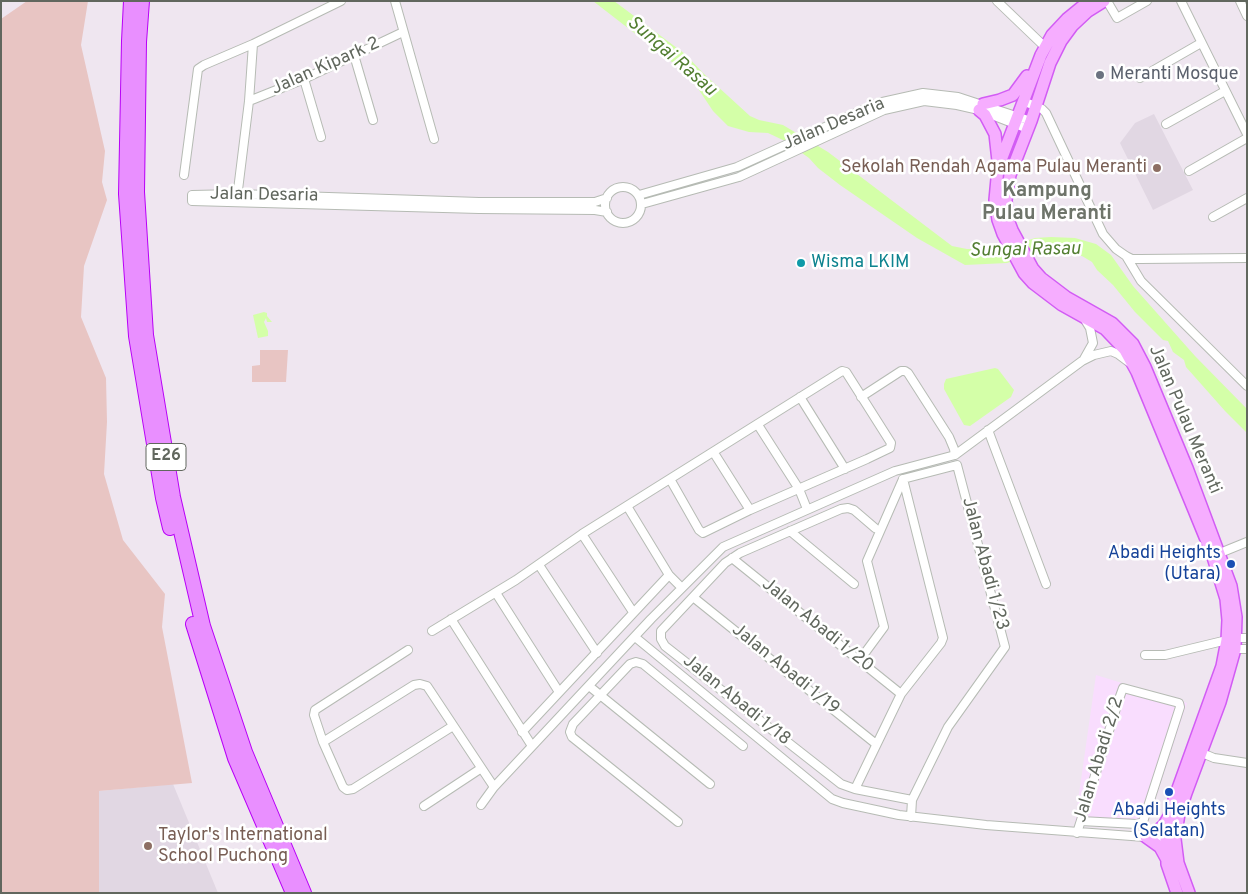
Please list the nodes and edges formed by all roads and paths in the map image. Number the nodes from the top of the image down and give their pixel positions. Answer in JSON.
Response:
{"nodes":[{"id":1,"x":131,"y":1,"type":"edge"},
{"id":2,"x":142,"y":1,"type":"edge"},
{"id":3,"x":341,"y":1,"type":"edge"},
{"id":4,"x":395,"y":1,"type":"edge"},
{"id":5,"x":997,"y":1,"type":"edge"},
{"id":6,"x":1089,"y":1,"type":"edge"},
{"id":7,"x":1106,"y":1,"type":"edge"},
{"id":8,"x":1147,"y":1,"type":"edge"},
{"id":9,"x":1181,"y":1,"type":"edge"},
{"id":10,"x":1240,"y":1,"type":"edge"},
{"id":11,"x":1247,"y":16,"type":"edge"},
{"id":12,"x":403,"y":32,"type":"junction"},
{"id":13,"x":1201,"y":43,"type":"junction"},
{"id":14,"x":253,"y":44,"type":"junction"},
{"id":15,"x":1043,"y":51,"type":"junction"},
{"id":16,"x":354,"y":55,"type":"junction"},
{"id":17,"x":1140,"y":78,"type":"dead end"},
{"id":18,"x":304,"y":79,"type":"junction"},
{"id":19,"x":1225,"y":91,"type":"junction"},
{"id":20,"x":249,"y":101,"type":"junction"},
{"id":21,"x":1022,"y":101,"type":"junction"},
{"id":22,"x":1037,"y":106,"type":"junction"},
{"id":23,"x":981,"y":107,"type":"junction"},
{"id":24,"x":373,"y":120,"type":"dead end"},
{"id":25,"x":1016,"y":120,"type":"junction"},
{"id":26,"x":1166,"y":124,"type":"dead end"},
{"id":27,"x":1030,"y":125,"type":"junction"},
{"id":28,"x":1247,"y":134,"type":"edge"},
{"id":29,"x":321,"y":137,"type":"dead end"},
{"id":30,"x":1247,"y":138,"type":"edge"},
{"id":31,"x":434,"y":139,"type":"dead end"},
{"id":32,"x":998,"y":168,"type":"junction"},
{"id":33,"x":1189,"y":171,"type":"dead end"},
{"id":34,"x":184,"y":175,"type":"dead end"},
{"id":35,"x":639,"y":195,"type":"junction"},
{"id":36,"x":237,"y":198,"type":"junction"},
{"id":37,"x":606,"y":198,"type":"junction"},
{"id":38,"x":1247,"y":198,"type":"edge"},
{"id":39,"x":642,"y":204,"type":"junction"},
{"id":40,"x":606,"y":212,"type":"junction"},
{"id":41,"x":1213,"y":217,"type":"dead end"},
{"id":42,"x":1008,"y":232,"type":"junction"},
{"id":43,"x":1126,"y":256,"type":"junction"},
{"id":44,"x":1247,"y":258,"type":"edge"},
{"id":45,"x":1028,"y":271,"type":"junction"},
{"id":46,"x":1078,"y":313,"type":"junction"},
{"id":47,"x":1082,"y":361,"type":"junction"},
{"id":48,"x":1134,"y":365,"type":"junction"},
{"id":49,"x":1247,"y":386,"type":"edge"},
{"id":50,"x":861,"y":397,"type":"junction"},
{"id":51,"x":800,"y":398,"type":"junction"},
{"id":52,"x":758,"y":425,"type":"junction"},
{"id":53,"x":988,"y":430,"type":"junction"},
{"id":54,"x":714,"y":453,"type":"junction"},
{"id":55,"x":955,"y":455,"type":"junction"},
{"id":56,"x":845,"y":469,"type":"junction"},
{"id":57,"x":670,"y":479,"type":"junction"},
{"id":58,"x":903,"y":479,"type":"junction"},
{"id":59,"x":799,"y":489,"type":"junction"},
{"id":60,"x":627,"y":506,"type":"junction"},
{"id":61,"x":807,"y":509,"type":"junction"},
{"id":62,"x":750,"y":510,"type":"junction"},
{"id":63,"x":875,"y":528,"type":"dead end"},
{"id":64,"x":790,"y":531,"type":"junction"},
{"id":65,"x":582,"y":534,"type":"junction"},
{"id":66,"x":1247,"y":542,"type":"edge"},
{"id":67,"x":1220,"y":553,"type":"junction"},
{"id":68,"x":732,"y":558,"type":"junction"},
{"id":69,"x":539,"y":565,"type":"junction"},
{"id":70,"x":669,"y":574,"type":"junction"},
{"id":71,"x":854,"y":584,"type":"dead end"},
{"id":72,"x":1046,"y":584,"type":"dead end"},
{"id":73,"x":681,"y":587,"type":"junction"},
{"id":74,"x":496,"y":593,"type":"junction"},
{"id":75,"x":693,"y":597,"type":"junction"},
{"id":76,"x":633,"y":612,"type":"junction"},
{"id":77,"x":451,"y":619,"type":"junction"},
{"id":78,"x":432,"y":631,"type":"dead end"},
{"id":79,"x":635,"y":637,"type":"junction"},
{"id":80,"x":1239,"y":643,"type":"edge"},
{"id":81,"x":408,"y":650,"type":"dead end"},
{"id":82,"x":596,"y":652,"type":"junction"},
{"id":83,"x":1144,"y":654,"type":"dead end"},
{"id":84,"x":859,"y":661,"type":"junction"},
{"id":85,"x":589,"y":686,"type":"junction"},
{"id":86,"x":558,"y":692,"type":"junction"},
{"id":87,"x":901,"y":694,"type":"junction"},
{"id":88,"x":600,"y":696,"type":"junction"},
{"id":89,"x":453,"y":726,"type":"junction"},
{"id":90,"x":522,"y":732,"type":"junction"},
{"id":91,"x":323,"y":742,"type":"junction"},
{"id":92,"x":529,"y":743,"type":"junction"},
{"id":93,"x":876,"y":744,"type":"junction"},
{"id":94,"x":744,"y":746,"type":"dead end"},
{"id":95,"x":1202,"y":753,"type":"junction"},
{"id":96,"x":1247,"y":763,"type":"edge"},
{"id":97,"x":480,"y":769,"type":"junction"},
{"id":98,"x":710,"y":784,"type":"dead end"},
{"id":99,"x":494,"y":787,"type":"junction"},
{"id":100,"x":854,"y":789,"type":"junction"},
{"id":101,"x":912,"y":800,"type":"junction"},
{"id":102,"x":481,"y":805,"type":"dead end"},
{"id":103,"x":424,"y":806,"type":"dead end"},
{"id":104,"x":1170,"y":812,"type":"junction"},
{"id":105,"x":911,"y":817,"type":"junction"},
{"id":106,"x":1081,"y":821,"type":"junction"},
{"id":107,"x":678,"y":822,"type":"dead end"},
{"id":108,"x":1077,"y":833,"type":"junction"},
{"id":109,"x":1146,"y":837,"type":"junction"},
{"id":110,"x":1171,"y":839,"type":"junction"},
{"id":111,"x":1167,"y":864,"type":"junction"},
{"id":112,"x":292,"y":893,"type":"edge"},
{"id":113,"x":304,"y":893,"type":"edge"},
{"id":114,"x":1177,"y":893,"type":"edge"},
{"id":115,"x":1189,"y":893,"type":"edge"}],
"edges":[{"from":1,"to":112,"type":"highway","number":"E26"},
{"from":2,"to":113,"type":"highway","number":"E26"},
{"from":3,"to":14,"type":"street"},
{"from":4,"to":12,"type":"street"},
{"from":5,"to":15,"type":"street"},
{"from":6,"to":15,"type":"main road","name":"Jalan Pulau Meranti"},
{"from":7,"to":8,"type":"street"},
{"from":7,"to":22,"type":"main road","name":"Jalan Pulau Meranti"},
{"from":9,"to":13,"type":"street"},
{"from":10,"to":11,"type":"street"},
{"from":12,"to":16,"type":"street","name":"Jalan Kipark 2"},
{"from":12,"to":31,"type":"street"},
{"from":13,"to":17,"type":"street"},
{"from":13,"to":19,"type":"street"},
{"from":14,"to":20,"type":"street"},
{"from":14,"to":34,"type":"street"},
{"from":15,"to":21,"type":"main road","name":"Jalan Pulau Meranti"},
{"from":15,"to":23,"type":"main road"},
{"from":16,"to":18,"type":"street","name":"Jalan Kipark 2"},
{"from":16,"to":24,"type":"street"},
{"from":18,"to":20,"type":"street","name":"Jalan Kipark 2"},
{"from":18,"to":29,"type":"street"},
{"from":19,"to":26,"type":"street"},
{"from":19,"to":28,"type":"street"},
{"from":20,"to":36,"type":"street"},
{"from":21,"to":22,"type":"street"},
{"from":21,"to":25,"type":"main road","name":"Jalan Pulau Meranti"},
{"from":22,"to":27,"type":"main road","name":"Jalan Pulau Meranti"},
{"from":22,"to":43,"type":"street"},
{"from":23,"to":25,"type":"street","name":"Jalan Desaria"},
{"from":23,"to":32,"type":"main road"},
{"from":23,"to":35,"type":"street","name":"Jalan Desaria"},
{"from":23,"to":39,"type":"street","name":"Jalan Desaria"},
{"from":25,"to":27,"type":"street","name":"Jalan Desaria"},
{"from":25,"to":32,"type":"main road","name":"Jalan Pulau Meranti"},
{"from":27,"to":42,"type":"main road","name":"Jalan Pulau Meranti"},
{"from":30,"to":33,"type":"street"},
{"from":32,"to":42,"type":"main road","name":"Jalan Pulau Meranti"},
{"from":35,"to":37,"type":"street","name":"Jalan Desaria"},
{"from":35,"to":39,"type":"street"},
{"from":36,"to":36,"type":"street","name":"Jalan Desaria"},
{"from":36,"to":37,"type":"street","name":"Jalan Desaria"},
{"from":36,"to":40,"type":"street","name":"Jalan Desaria"},
{"from":37,"to":40,"type":"street"},
{"from":38,"to":41,"type":"street"},
{"from":39,"to":40,"type":"street","name":"Jalan Desaria"},
{"from":42,"to":45,"type":"main road","name":"Jalan Pulau Meranti"},
{"from":43,"to":44,"type":"street"},
{"from":43,"to":49,"type":"street"},
{"from":45,"to":46,"type":"main road","name":"Jalan Pulau Meranti"},
{"from":45,"to":67,"type":"main road","name":"Jalan Pulau Meranti"},
{"from":46,"to":47,"type":"street"},
{"from":46,"to":48,"type":"main road","name":"Jalan Pulau Meranti"},
{"from":47,"to":48,"type":"street"},
{"from":47,"to":53,"type":"street"},
{"from":48,"to":80,"type":"main road","name":"Jalan Pulau Meranti"},
{"from":50,"to":51,"type":"street"},
{"from":50,"to":55,"type":"street"},
{"from":50,"to":56,"type":"street"},
{"from":51,"to":52,"type":"street"},
{"from":51,"to":56,"type":"street"},
{"from":52,"to":54,"type":"street"},
{"from":52,"to":59,"type":"street"},
{"from":53,"to":55,"type":"street"},
{"from":53,"to":72,"type":"street"},
{"from":54,"to":57,"type":"street"},
{"from":54,"to":62,"type":"street"},
{"from":55,"to":61,"type":"street"},
{"from":56,"to":59,"type":"street"},
{"from":57,"to":60,"type":"street"},
{"from":57,"to":62,"type":"street"},
{"from":58,"to":84,"type":"street"},
{"from":58,"to":87,"type":"street"},
{"from":58,"to":101,"type":"street","name":"Jalan Abadi 1/23"},
{"from":59,"to":61,"type":"street"},
{"from":59,"to":62,"type":"street"},
{"from":60,"to":65,"type":"street"},
{"from":60,"to":70,"type":"street"},
{"from":61,"to":73,"type":"street"},
{"from":63,"to":64,"type":"street"},
{"from":64,"to":68,"type":"street"},
{"from":64,"to":71,"type":"street"},
{"from":65,"to":69,"type":"street"},
{"from":65,"to":76,"type":"street"},
{"from":66,"to":67,"type":"street"},
{"from":67,"to":80,"type":"main road","name":"Jalan Pulau Meranti"},
{"from":68,"to":75,"type":"street","name":"Jalan Abadi 1/18"},
{"from":68,"to":84,"type":"street","name":"Jalan Abadi 1/20"},
{"from":69,"to":74,"type":"street"},
{"from":69,"to":82,"type":"street"},
{"from":70,"to":73,"type":"street"},
{"from":70,"to":76,"type":"street"},
{"from":73,"to":79,"type":"street"},
{"from":74,"to":77,"type":"street"},
{"from":74,"to":86,"type":"street"},
{"from":75,"to":93,"type":"street","name":"Jalan Abadi 1/19"},
{"from":75,"to":100,"type":"street","name":"Jalan Abadi 1/18"},
{"from":76,"to":82,"type":"street"},
{"from":77,"to":78,"type":"street"},
{"from":77,"to":90,"type":"street"},
{"from":79,"to":85,"type":"street"},
{"from":79,"to":105,"type":"street"},
{"from":80,"to":83,"type":"street"},
{"from":80,"to":95,"type":"main road","name":"Jalan Pulau Meranti"},
{"from":80,"to":104,"type":"main road","name":"Jalan Pulau Meranti"},
{"from":81,"to":91,"type":"street"},
{"from":82,"to":86,"type":"street"},
{"from":84,"to":87,"type":"street","name":"Jalan Abadi 1/20"},
{"from":85,"to":88,"type":"street"},
{"from":85,"to":92,"type":"street"},
{"from":86,"to":90,"type":"street"},
{"from":87,"to":93,"type":"street"},
{"from":88,"to":94,"type":"street"},
{"from":88,"to":98,"type":"street"},
{"from":88,"to":107,"type":"street"},
{"from":89,"to":91,"type":"street"},
{"from":89,"to":91,"type":"street"},
{"from":89,"to":97,"type":"street"},
{"from":90,"to":92,"type":"street"},
{"from":92,"to":99,"type":"street"},
{"from":93,"to":100,"type":"street"},
{"from":95,"to":96,"type":"street"},
{"from":95,"to":110,"type":"main road","name":"Jalan Pulau Meranti"},
{"from":97,"to":99,"type":"street"},
{"from":97,"to":103,"type":"street"},
{"from":99,"to":102,"type":"street"},
{"from":100,"to":101,"type":"street","name":"Jalan Abadi 1/18"},
{"from":101,"to":105,"type":"street","name":"Jalan Abadi 1/23"},
{"from":104,"to":109,"type":"main road"},
{"from":104,"to":110,"type":"main road","name":"Jalan Pulau Meranti"},
{"from":105,"to":108,"type":"street"},
{"from":106,"to":106,"type":"street","name":"Jalan Abadi 2/2"},
{"from":106,"to":108,"type":"street","name":"Jalan Abadi 2/2"},
{"from":108,"to":109,"type":"street"},
{"from":109,"to":110,"type":"street"},
{"from":109,"to":111,"type":"main road"},
{"from":110,"to":111,"type":"main road","name":"Jalan Pulau Meranti"},
{"from":110,"to":115,"type":"main road","name":"Jalan Pulau Meranti"},
{"from":111,"to":114,"type":"main road","name":"Jalan Pulau Meranti"}]}
